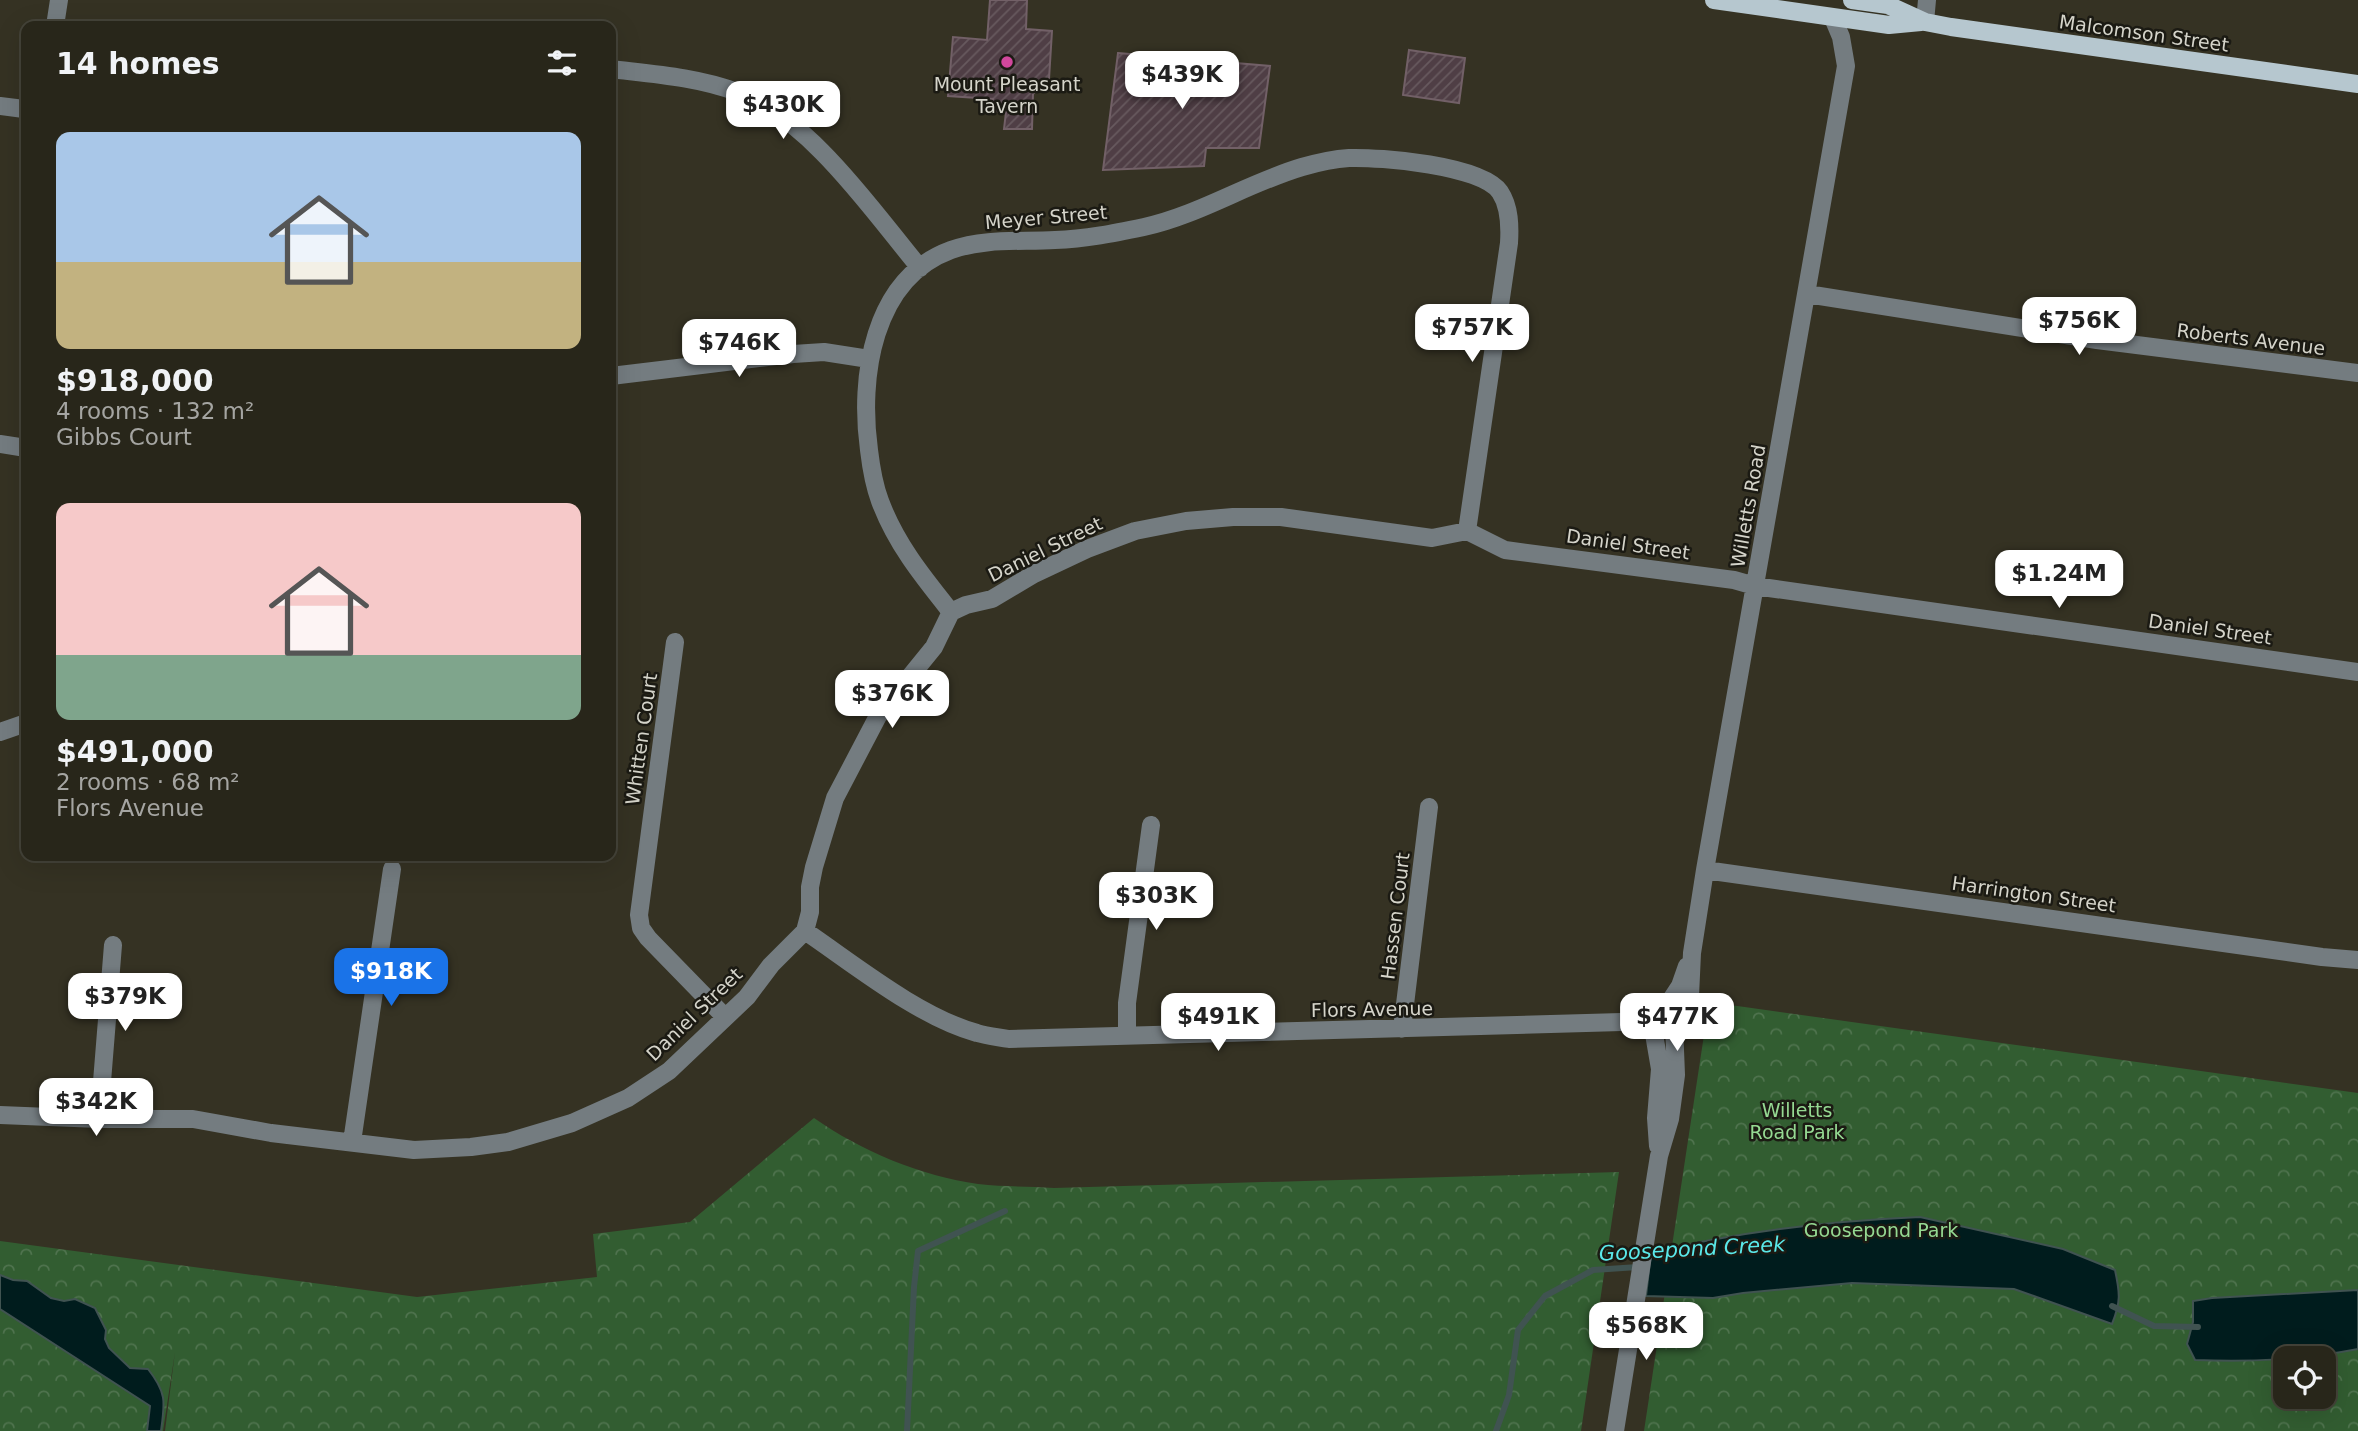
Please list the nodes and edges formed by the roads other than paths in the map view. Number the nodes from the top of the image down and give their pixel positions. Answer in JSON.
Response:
{"nodes":[{"id":1,"x":59,"y":0,"type":"edge"},
{"id":2,"x":1714,"y":0,"type":"edge"},
{"id":3,"x":1852,"y":0,"type":"edge"},
{"id":4,"x":1927,"y":0,"type":"edge"},
{"id":5,"x":1833,"y":18,"type":"junction"},
{"id":6,"x":56,"y":21,"type":"edge"},
{"id":7,"x":1925,"y":22,"type":"junction"},
{"id":8,"x":616,"y":70,"type":"edge"},
{"id":9,"x":2358,"y":84,"type":"edge"},
{"id":10,"x":0,"y":106,"type":"edge"},
{"id":11,"x":21,"y":108,"type":"edge"},
{"id":12,"x":920,"y":268,"type":"junction"},
{"id":13,"x":1807,"y":295,"type":"junction"},
{"id":14,"x":869,"y":359,"type":"junction"},
{"id":15,"x":2358,"y":373,"type":"edge"},
{"id":16,"x":616,"y":375,"type":"edge"},
{"id":17,"x":0,"y":444,"type":"edge"},
{"id":18,"x":21,"y":447,"type":"edge"},
{"id":19,"x":1467,"y":531,"type":"junction"},
{"id":20,"x":1755,"y":586,"type":"junction"},
{"id":21,"x":951,"y":612,"type":"junction"},
{"id":22,"x":675,"y":642,"type":"dead end"},
{"id":23,"x":2358,"y":672,"type":"edge"},
{"id":24,"x":21,"y":725,"type":"edge"},
{"id":25,"x":0,"y":732,"type":"edge"},
{"id":26,"x":1429,"y":807,"type":"dead end"},
{"id":27,"x":1151,"y":825,"type":"dead end"},
{"id":28,"x":392,"y":869,"type":"dead end"},
{"id":29,"x":1705,"y":870,"type":"junction"},
{"id":30,"x":805,"y":932,"type":"junction"},
{"id":31,"x":113,"y":944,"type":"dead end"},
{"id":32,"x":2358,"y":960,"type":"edge"},
{"id":33,"x":725,"y":1017,"type":"junction"},
{"id":34,"x":1665,"y":1023,"type":"junction"},
{"id":35,"x":1402,"y":1030,"type":"junction"},
{"id":36,"x":1128,"y":1036,"type":"junction"},
{"id":37,"x":0,"y":1115,"type":"edge"},
{"id":38,"x":99,"y":1119,"type":"junction"},
{"id":39,"x":352,"y":1142,"type":"junction"},
{"id":40,"x":1615,"y":1431,"type":"edge"}],
"edges":[{"from":1,"to":6,"type":"street"},
{"from":2,"to":5,"type":"main road","name":"Malcomson Street"},
{"from":3,"to":7,"type":"main road","name":"Malcomson Street"},
{"from":4,"to":7,"type":"street"},
{"from":5,"to":7,"type":"main road","name":"Malcomson Street"},
{"from":5,"to":13,"type":"street","name":"Willetts Road"},
{"from":7,"to":9,"type":"main road","name":"Malcomson Street"},
{"from":8,"to":12,"type":"street"},
{"from":10,"to":11,"type":"street"},
{"from":12,"to":14,"type":"street","name":"Meyer Street"},
{"from":12,"to":19,"type":"street","name":"Meyer Street"},
{"from":13,"to":15,"type":"street","name":"Roberts Avenue"},
{"from":13,"to":20,"type":"street","name":"Willetts Road"},
{"from":14,"to":16,"type":"street"},
{"from":14,"to":21,"type":"street","name":"Meyer Street"},
{"from":17,"to":18,"type":"street"},
{"from":19,"to":20,"type":"street","name":"Daniel Street"},
{"from":19,"to":21,"type":"street","name":"Daniel Street"},
{"from":20,"to":23,"type":"street","name":"Daniel Street"},
{"from":20,"to":29,"type":"street","name":"Willetts Road"},
{"from":21,"to":30,"type":"street"},
{"from":22,"to":33,"type":"street","name":"Whitten Court"},
{"from":24,"to":25,"type":"street"},
{"from":26,"to":35,"type":"street","name":"Hassen Court"},
{"from":27,"to":36,"type":"street"},
{"from":28,"to":39,"type":"street"},
{"from":29,"to":32,"type":"street","name":"Harrington Street"},
{"from":29,"to":34,"type":"street","name":"Willetts Road"},
{"from":30,"to":33,"type":"street","name":"Daniel Street"},
{"from":30,"to":36,"type":"street","name":"Flors Avenue"},
{"from":31,"to":38,"type":"street"},
{"from":33,"to":39,"type":"street","name":"Daniel Street"},
{"from":34,"to":35,"type":"street","name":"Flors Avenue"},
{"from":34,"to":40,"type":"street"},
{"from":35,"to":36,"type":"street","name":"Flors Avenue"},
{"from":37,"to":38,"type":"street","name":"Daniel Street"},
{"from":38,"to":39,"type":"street","name":"Daniel Street"}]}
